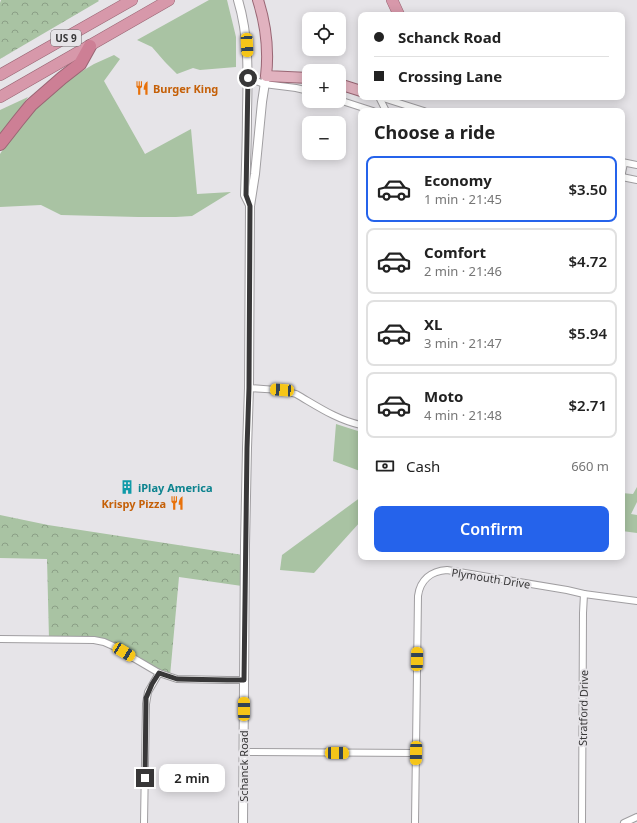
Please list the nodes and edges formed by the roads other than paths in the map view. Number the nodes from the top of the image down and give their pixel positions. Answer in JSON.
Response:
{"nodes":[{"id":1,"x":132,"y":0,"type":"edge"},
{"id":2,"x":169,"y":0,"type":"edge"},
{"id":3,"x":238,"y":0,"type":"edge"},
{"id":4,"x":258,"y":0,"type":"edge"},
{"id":5,"x":392,"y":0,"type":"edge"},
{"id":6,"x":398,"y":12,"type":"edge"},
{"id":7,"x":90,"y":46,"type":"junction"},
{"id":8,"x":0,"y":75,"type":"edge"},
{"id":9,"x":248,"y":78,"type":"junction"},
{"id":10,"x":302,"y":78,"type":"edge"},
{"id":11,"x":265,"y":80,"type":"junction"},
{"id":12,"x":346,"y":86,"type":"edge"},
{"id":13,"x":302,"y":89,"type":"edge"},
{"id":14,"x":358,"y":90,"type":"edge"},
{"id":15,"x":0,"y":96,"type":"edge"},
{"id":16,"x":389,"y":100,"type":"edge"},
{"id":17,"x":346,"y":102,"type":"edge"},
{"id":18,"x":364,"y":108,"type":"edge"},
{"id":19,"x":415,"y":108,"type":"edge"},
{"id":20,"x":0,"y":144,"type":"edge"},
{"id":21,"x":625,"y":162,"type":"edge"},
{"id":22,"x":637,"y":165,"type":"edge"},
{"id":23,"x":625,"y":178,"type":"edge"},
{"id":24,"x":637,"y":180,"type":"edge"},
{"id":25,"x":250,"y":206,"type":"junction"},
{"id":26,"x":249,"y":388,"type":"junction"},
{"id":27,"x":358,"y":424,"type":"edge"},
{"id":28,"x":584,"y":594,"type":"junction"},
{"id":29,"x":637,"y":601,"type":"edge"},
{"id":30,"x":0,"y":639,"type":"edge"},
{"id":31,"x":159,"y":673,"type":"junction"},
{"id":32,"x":244,"y":680,"type":"junction"},
{"id":33,"x":243,"y":752,"type":"junction"},
{"id":34,"x":416,"y":753,"type":"junction"},
{"id":35,"x":637,"y":818,"type":"edge"},
{"id":36,"x":144,"y":823,"type":"edge"},
{"id":37,"x":243,"y":823,"type":"edge"},
{"id":38,"x":415,"y":823,"type":"edge"},
{"id":39,"x":582,"y":823,"type":"edge"},
{"id":40,"x":624,"y":823,"type":"edge"}],
"edges":[{"from":1,"to":8,"type":"highway","number":"US 9"},
{"from":2,"to":7,"type":"highway","number":"US 9"},
{"from":3,"to":9,"type":"street","name":"Schanck Road"},
{"from":4,"to":11,"type":"main road","name":"Schanck Road"},
{"from":5,"to":6,"type":"highway"},
{"from":7,"to":15,"type":"highway","number":"US 9"},
{"from":7,"to":20,"type":"highway"},
{"from":9,"to":11,"type":"street"},
{"from":9,"to":25,"type":"street","name":"Schanck Road"},
{"from":10,"to":11,"type":"main road"},
{"from":11,"to":13,"type":"street"},
{"from":11,"to":25,"type":"street","name":"Schanck Road"},
{"from":12,"to":14,"type":"main road"},
{"from":16,"to":19,"type":"street"},
{"from":17,"to":18,"type":"street"},
{"from":21,"to":22,"type":"street"},
{"from":23,"to":24,"type":"street"},
{"from":25,"to":26,"type":"street","name":"Schanck Road"},
{"from":26,"to":27,"type":"street"},
{"from":26,"to":32,"type":"street","name":"Schanck Road"},
{"from":28,"to":29,"type":"street","name":"Plymouth Drive"},
{"from":28,"to":34,"type":"street","name":"Plymouth Drive"},
{"from":28,"to":39,"type":"street","name":"Stratford Drive"},
{"from":30,"to":31,"type":"street"},
{"from":31,"to":32,"type":"street"},
{"from":31,"to":36,"type":"street"},
{"from":32,"to":33,"type":"street","name":"Schanck Road"},
{"from":33,"to":34,"type":"street"},
{"from":33,"to":37,"type":"street","name":"Schanck Road"},
{"from":34,"to":38,"type":"street","name":"Plymouth Drive"},
{"from":35,"to":40,"type":"street"}]}
